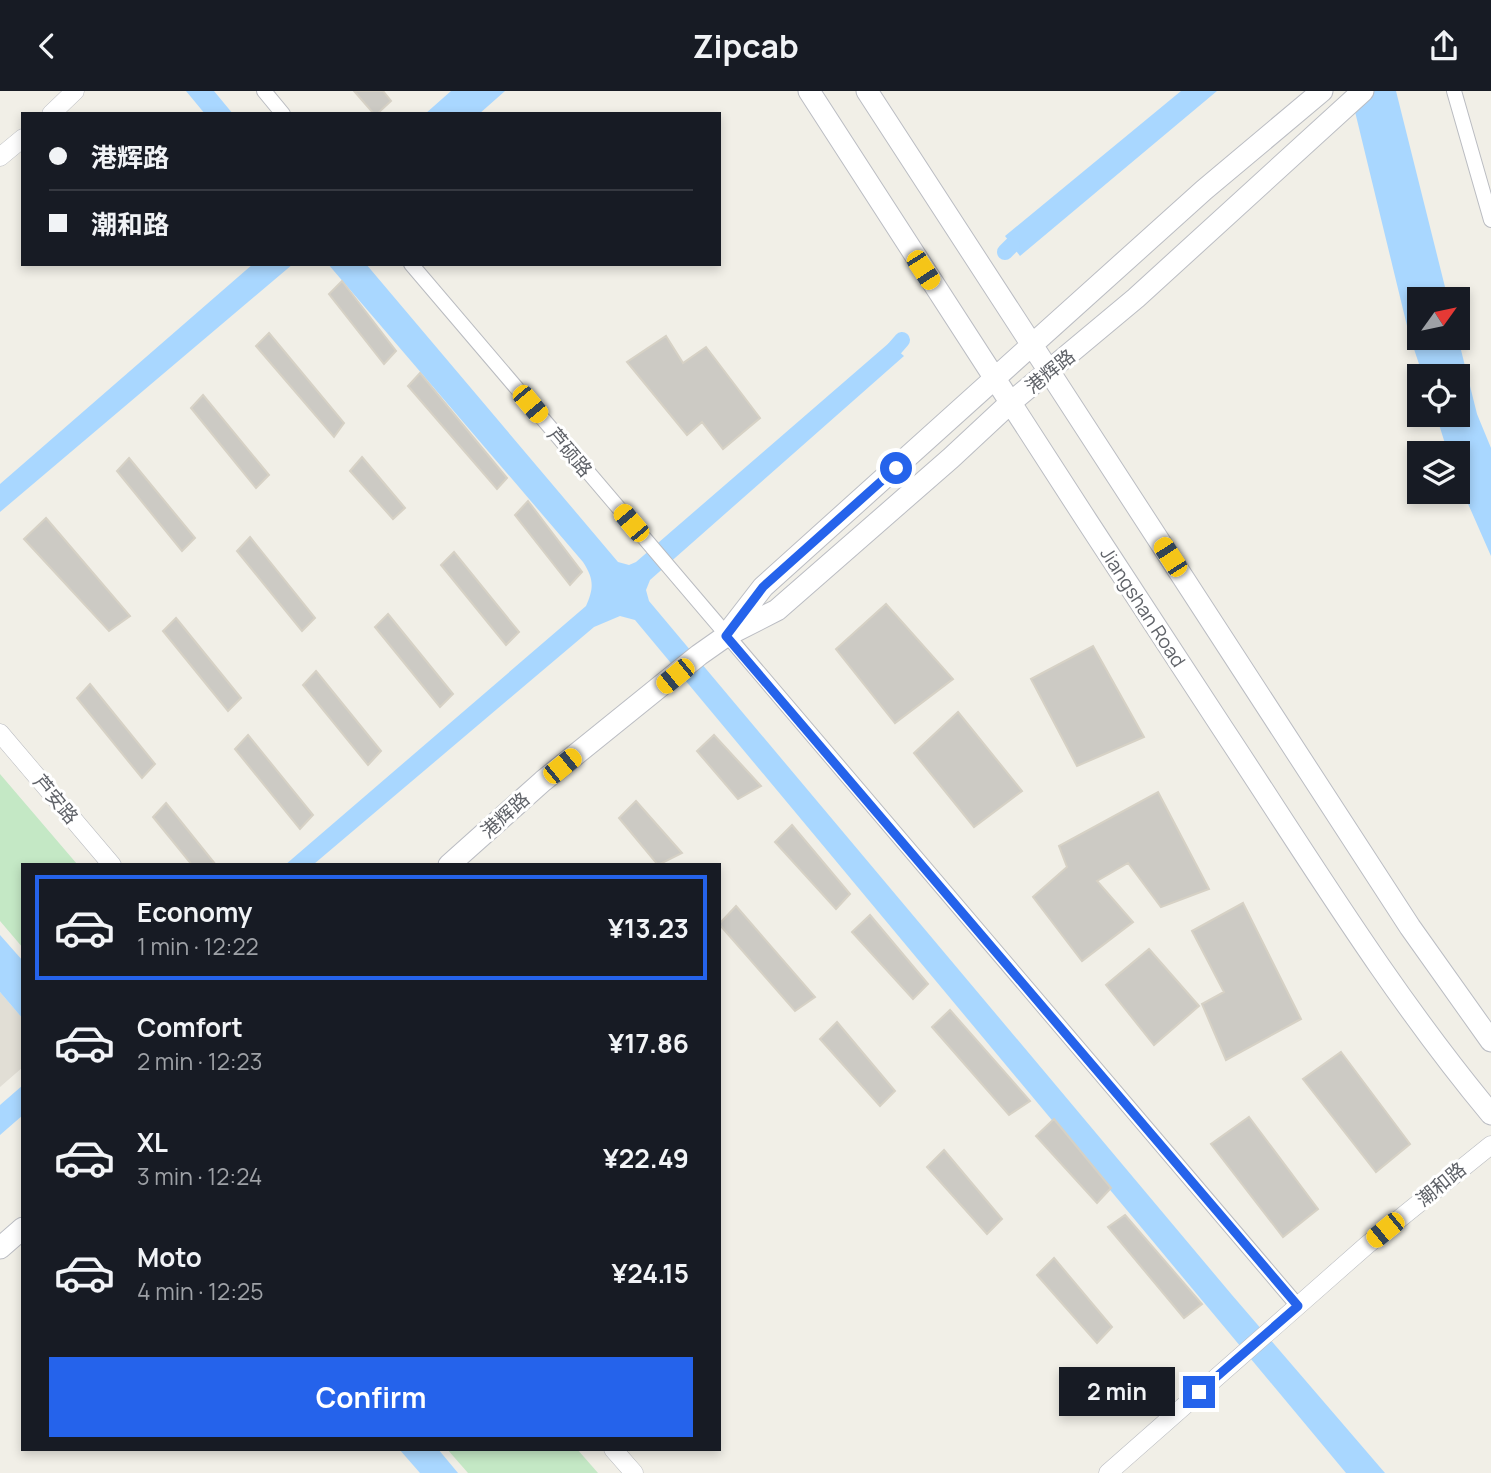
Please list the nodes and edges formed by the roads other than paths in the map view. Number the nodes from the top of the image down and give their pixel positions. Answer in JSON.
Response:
{"nodes":[{"id":1,"x":75,"y":91,"type":"edge"},
{"id":2,"x":264,"y":91,"type":"edge"},
{"id":3,"x":809,"y":91,"type":"edge"},
{"id":4,"x":867,"y":91,"type":"edge"},
{"id":5,"x":1363,"y":91,"type":"edge"},
{"id":6,"x":1454,"y":91,"type":"edge"},
{"id":7,"x":1320,"y":93,"type":"edge"},
{"id":8,"x":53,"y":112,"type":"edge"},
{"id":9,"x":281,"y":112,"type":"edge"},
{"id":10,"x":21,"y":140,"type":"edge"},
{"id":11,"x":0,"y":157,"type":"edge"},
{"id":12,"x":1491,"y":219,"type":"edge"},
{"id":13,"x":413,"y":266,"type":"edge"},
{"id":14,"x":1032,"y":344,"type":"junction"},
{"id":15,"x":1050,"y":372,"type":"junction"},
{"id":16,"x":993,"y":379,"type":"junction"},
{"id":17,"x":1009,"y":404,"type":"junction"},
{"id":18,"x":726,"y":636,"type":"junction"},
{"id":19,"x":0,"y":733,"type":"edge"},
{"id":20,"x":110,"y":863,"type":"edge"},
{"id":21,"x":451,"y":863,"type":"edge"},
{"id":22,"x":1491,"y":1041,"type":"edge"},
{"id":23,"x":1491,"y":1114,"type":"edge"},
{"id":24,"x":1491,"y":1145,"type":"edge"},
{"id":25,"x":21,"y":1230,"type":"edge"},
{"id":26,"x":0,"y":1248,"type":"edge"},
{"id":27,"x":1298,"y":1306,"type":"junction"},
{"id":28,"x":615,"y":1451,"type":"edge"},
{"id":29,"x":634,"y":1473,"type":"edge"},
{"id":30,"x":1108,"y":1473,"type":"edge"}],
"edges":[{"from":1,"to":8,"type":"street"},
{"from":2,"to":9,"type":"street"},
{"from":3,"to":16,"type":"main road","name":"Jiangshan Road"},
{"from":4,"to":14,"type":"main road"},
{"from":5,"to":15,"type":"main road","name":"港辉路"},
{"from":6,"to":12,"type":"street"},
{"from":7,"to":14,"type":"main road","name":"港辉路"},
{"from":10,"to":11,"type":"street"},
{"from":13,"to":18,"type":"street","name":"芦硕路"},
{"from":14,"to":15,"type":"main road"},
{"from":14,"to":16,"type":"main road","name":"港辉路"},
{"from":15,"to":17,"type":"main road","name":"港辉路"},
{"from":15,"to":22,"type":"main road"},
{"from":16,"to":17,"type":"main road","name":"Jiangshan Road"},
{"from":16,"to":18,"type":"main road","name":"港辉路"},
{"from":17,"to":18,"type":"main road","name":"港辉路"},
{"from":17,"to":23,"type":"main road","name":"Jiangshan Road"},
{"from":18,"to":21,"type":"main road","name":"港辉路"},
{"from":18,"to":27,"type":"street"},
{"from":19,"to":20,"type":"street","name":"芦安路"},
{"from":24,"to":27,"type":"street","name":"潮和路"},
{"from":25,"to":26,"type":"main road"},
{"from":27,"to":30,"type":"street","name":"潮和路"},
{"from":28,"to":29,"type":"street"}]}
